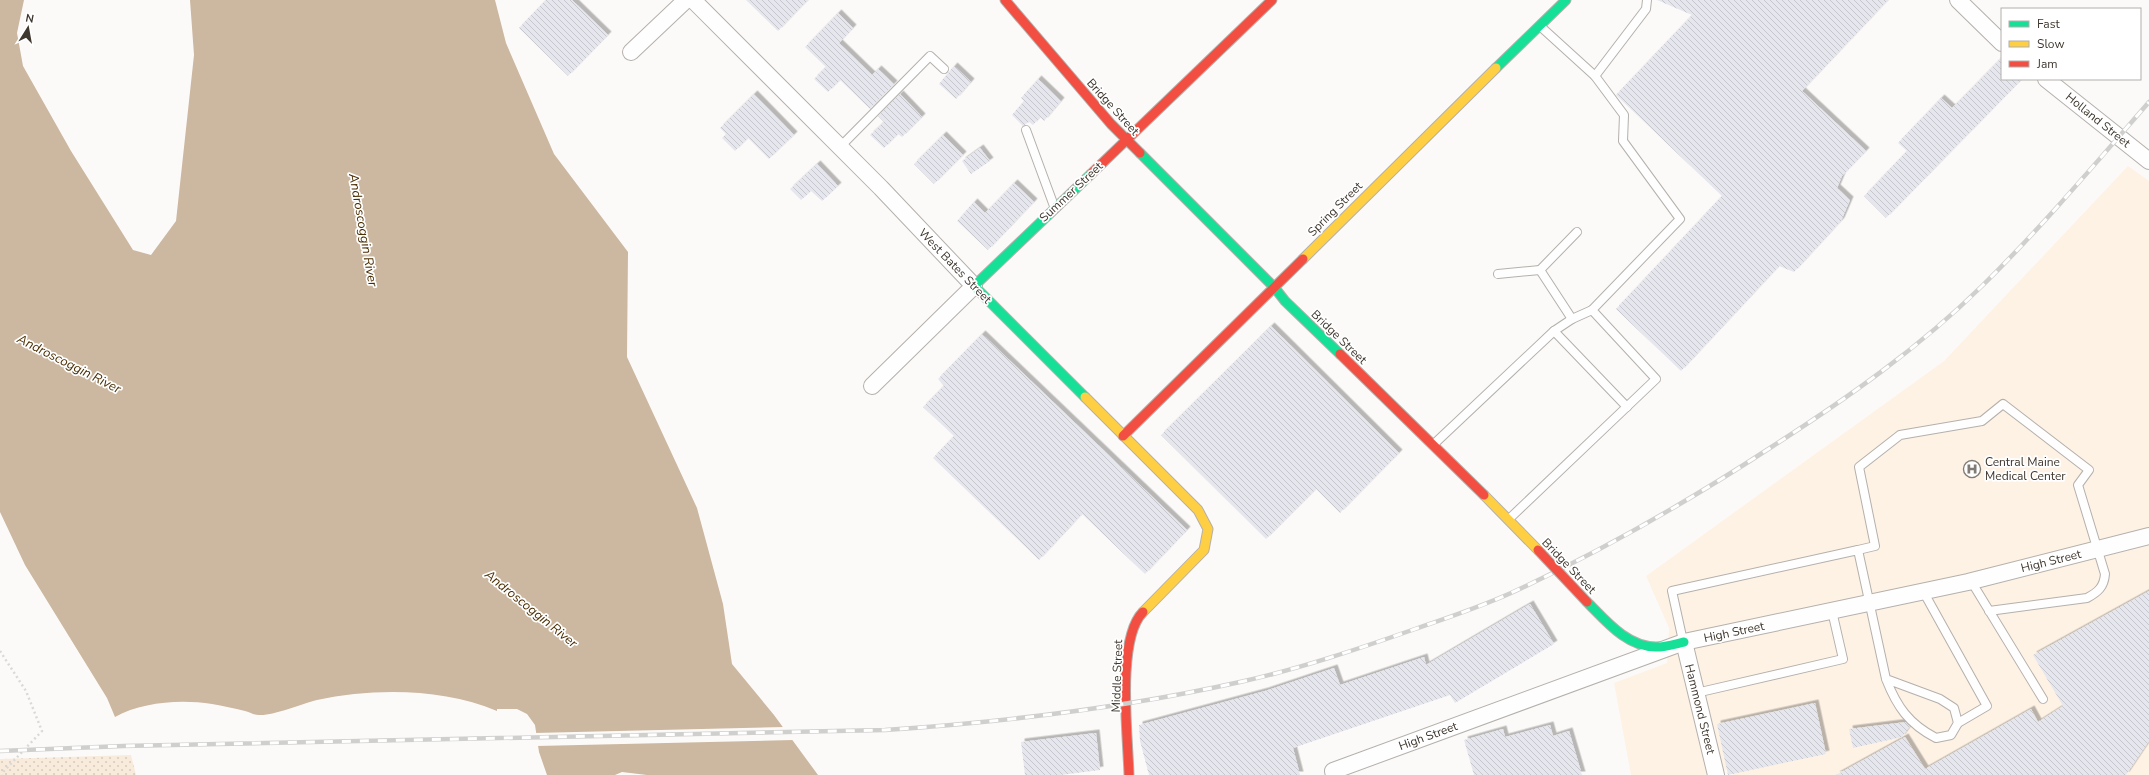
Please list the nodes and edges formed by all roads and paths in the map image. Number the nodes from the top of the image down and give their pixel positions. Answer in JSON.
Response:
{"nodes":[{"id":1,"x":686,"y":0,"type":"edge"},
{"id":2,"x":693,"y":0,"type":"edge"},
{"id":3,"x":1005,"y":0,"type":"edge"},
{"id":4,"x":1272,"y":0,"type":"edge"},
{"id":5,"x":1566,"y":0,"type":"edge"},
{"id":6,"x":1647,"y":0,"type":"edge"},
{"id":7,"x":1958,"y":0,"type":"edge"},
{"id":8,"x":1539,"y":25,"type":"junction"},
{"id":9,"x":2001,"y":42,"type":"edge"},
{"id":10,"x":631,"y":52,"type":"dead end"},
{"id":11,"x":944,"y":69,"type":"dead end"},
{"id":12,"x":1595,"y":76,"type":"junction"},
{"id":13,"x":2047,"y":80,"type":"edge"},
{"id":14,"x":1026,"y":130,"type":"dead end"},
{"id":15,"x":1127,"y":141,"type":"junction"},
{"id":16,"x":840,"y":147,"type":"junction"},
{"id":17,"x":2149,"y":161,"type":"edge"},
{"id":18,"x":1055,"y":207,"type":"junction"},
{"id":19,"x":1577,"y":232,"type":"dead end"},
{"id":20,"x":1540,"y":270,"type":"junction"},
{"id":21,"x":1498,"y":274,"type":"dead end"},
{"id":22,"x":974,"y":286,"type":"junction"},
{"id":23,"x":1274,"y":287,"type":"junction"},
{"id":24,"x":1592,"y":310,"type":"junction"},
{"id":25,"x":1572,"y":319,"type":"junction"},
{"id":26,"x":1554,"y":331,"type":"junction"},
{"id":27,"x":872,"y":386,"type":"dead end"},
{"id":28,"x":1627,"y":407,"type":"junction"},
{"id":29,"x":1123,"y":436,"type":"junction"},
{"id":30,"x":1433,"y":445,"type":"junction"},
{"id":31,"x":1508,"y":520,"type":"junction"},
{"id":32,"x":1209,"y":536,"type":"joint"},
{"id":33,"x":2149,"y":536,"type":"edge"},
{"id":34,"x":2098,"y":549,"type":"junction"},
{"id":35,"x":1858,"y":550,"type":"junction"},
{"id":36,"x":1971,"y":581,"type":"junction"},
{"id":37,"x":1923,"y":592,"type":"junction"},
{"id":38,"x":1870,"y":603,"type":"junction"},
{"id":39,"x":1832,"y":611,"type":"junction"},
{"id":40,"x":1989,"y":611,"type":"junction"},
{"id":41,"x":1684,"y":642,"type":"junction"},
{"id":42,"x":0,"y":651,"type":"edge"},
{"id":43,"x":1886,"y":679,"type":"junction"},
{"id":44,"x":1696,"y":693,"type":"junction"},
{"id":45,"x":2043,"y":699,"type":"dead end"},
{"id":46,"x":1958,"y":723,"type":"junction"},
{"id":47,"x":1333,"y":773,"type":"edge"},
{"id":48,"x":3,"y":775,"type":"edge"},
{"id":49,"x":1129,"y":775,"type":"edge"},
{"id":50,"x":1716,"y":775,"type":"edge"}],
"edges":[{"from":1,"to":10,"type":"street"},
{"from":2,"to":16,"type":"street","name":"West Bates Street"},
{"from":3,"to":15,"type":"street","name":"Bridge Street"},
{"from":4,"to":15,"type":"street","name":"Summer Street"},
{"from":5,"to":8,"type":"street","name":"Spring Street"},
{"from":6,"to":12,"type":"lane"},
{"from":7,"to":9,"type":"street"},
{"from":8,"to":12,"type":"lane"},
{"from":8,"to":23,"type":"street","name":"Spring Street"},
{"from":11,"to":16,"type":"lane"},
{"from":12,"to":24,"type":"lane"},
{"from":13,"to":17,"type":"street","name":"Holland Street"},
{"from":14,"to":18,"type":"lane"},
{"from":15,"to":18,"type":"street","name":"Summer Street"},
{"from":15,"to":23,"type":"street","name":"Bridge Street"},
{"from":16,"to":22,"type":"street","name":"West Bates Street"},
{"from":18,"to":22,"type":"street","name":"Summer Street"},
{"from":19,"to":20,"type":"lane"},
{"from":20,"to":21,"type":"lane"},
{"from":20,"to":25,"type":"lane"},
{"from":22,"to":27,"type":"street","name":"Summer Street"},
{"from":22,"to":29,"type":"street","name":"West Bates Street"},
{"from":23,"to":29,"type":"street","name":"Spring Street"},
{"from":23,"to":30,"type":"street","name":"Bridge Street"},
{"from":24,"to":25,"type":"lane"},
{"from":24,"to":28,"type":"lane"},
{"from":25,"to":26,"type":"lane"},
{"from":26,"to":28,"type":"lane"},
{"from":26,"to":30,"type":"lane"},
{"from":28,"to":31,"type":"lane"},
{"from":29,"to":32,"type":"street","name":"West Bates Street"},
{"from":30,"to":31,"type":"street","name":"Bridge Street"},
{"from":31,"to":41,"type":"street","name":"Bridge Street","bridge":true},
{"from":32,"to":49,"type":"street","name":"Middle Street"},
{"from":33,"to":34,"type":"street","name":"High Street"},
{"from":34,"to":35,"type":"lane"},
{"from":34,"to":36,"type":"street","name":"High Street"},
{"from":34,"to":40,"type":"lane"},
{"from":35,"to":38,"type":"lane"},
{"from":35,"to":41,"type":"lane"},
{"from":36,"to":37,"type":"street","name":"High Street"},
{"from":36,"to":40,"type":"lane"},
{"from":37,"to":38,"type":"street","name":"High Street"},
{"from":37,"to":46,"type":"lane"},
{"from":38,"to":39,"type":"street","name":"High Street"},
{"from":38,"to":43,"type":"lane"},
{"from":39,"to":41,"type":"street","name":"High Street"},
{"from":39,"to":44,"type":"lane"},
{"from":40,"to":45,"type":"lane"},
{"from":41,"to":44,"type":"street","name":"Hammond Street"},
{"from":41,"to":47,"type":"street","name":"High Street"},
{"from":42,"to":48,"type":"path"},
{"from":43,"to":46,"type":"lane"},
{"from":43,"to":46,"type":"lane"},
{"from":44,"to":50,"type":"street","name":"Hammond Street"}]}
